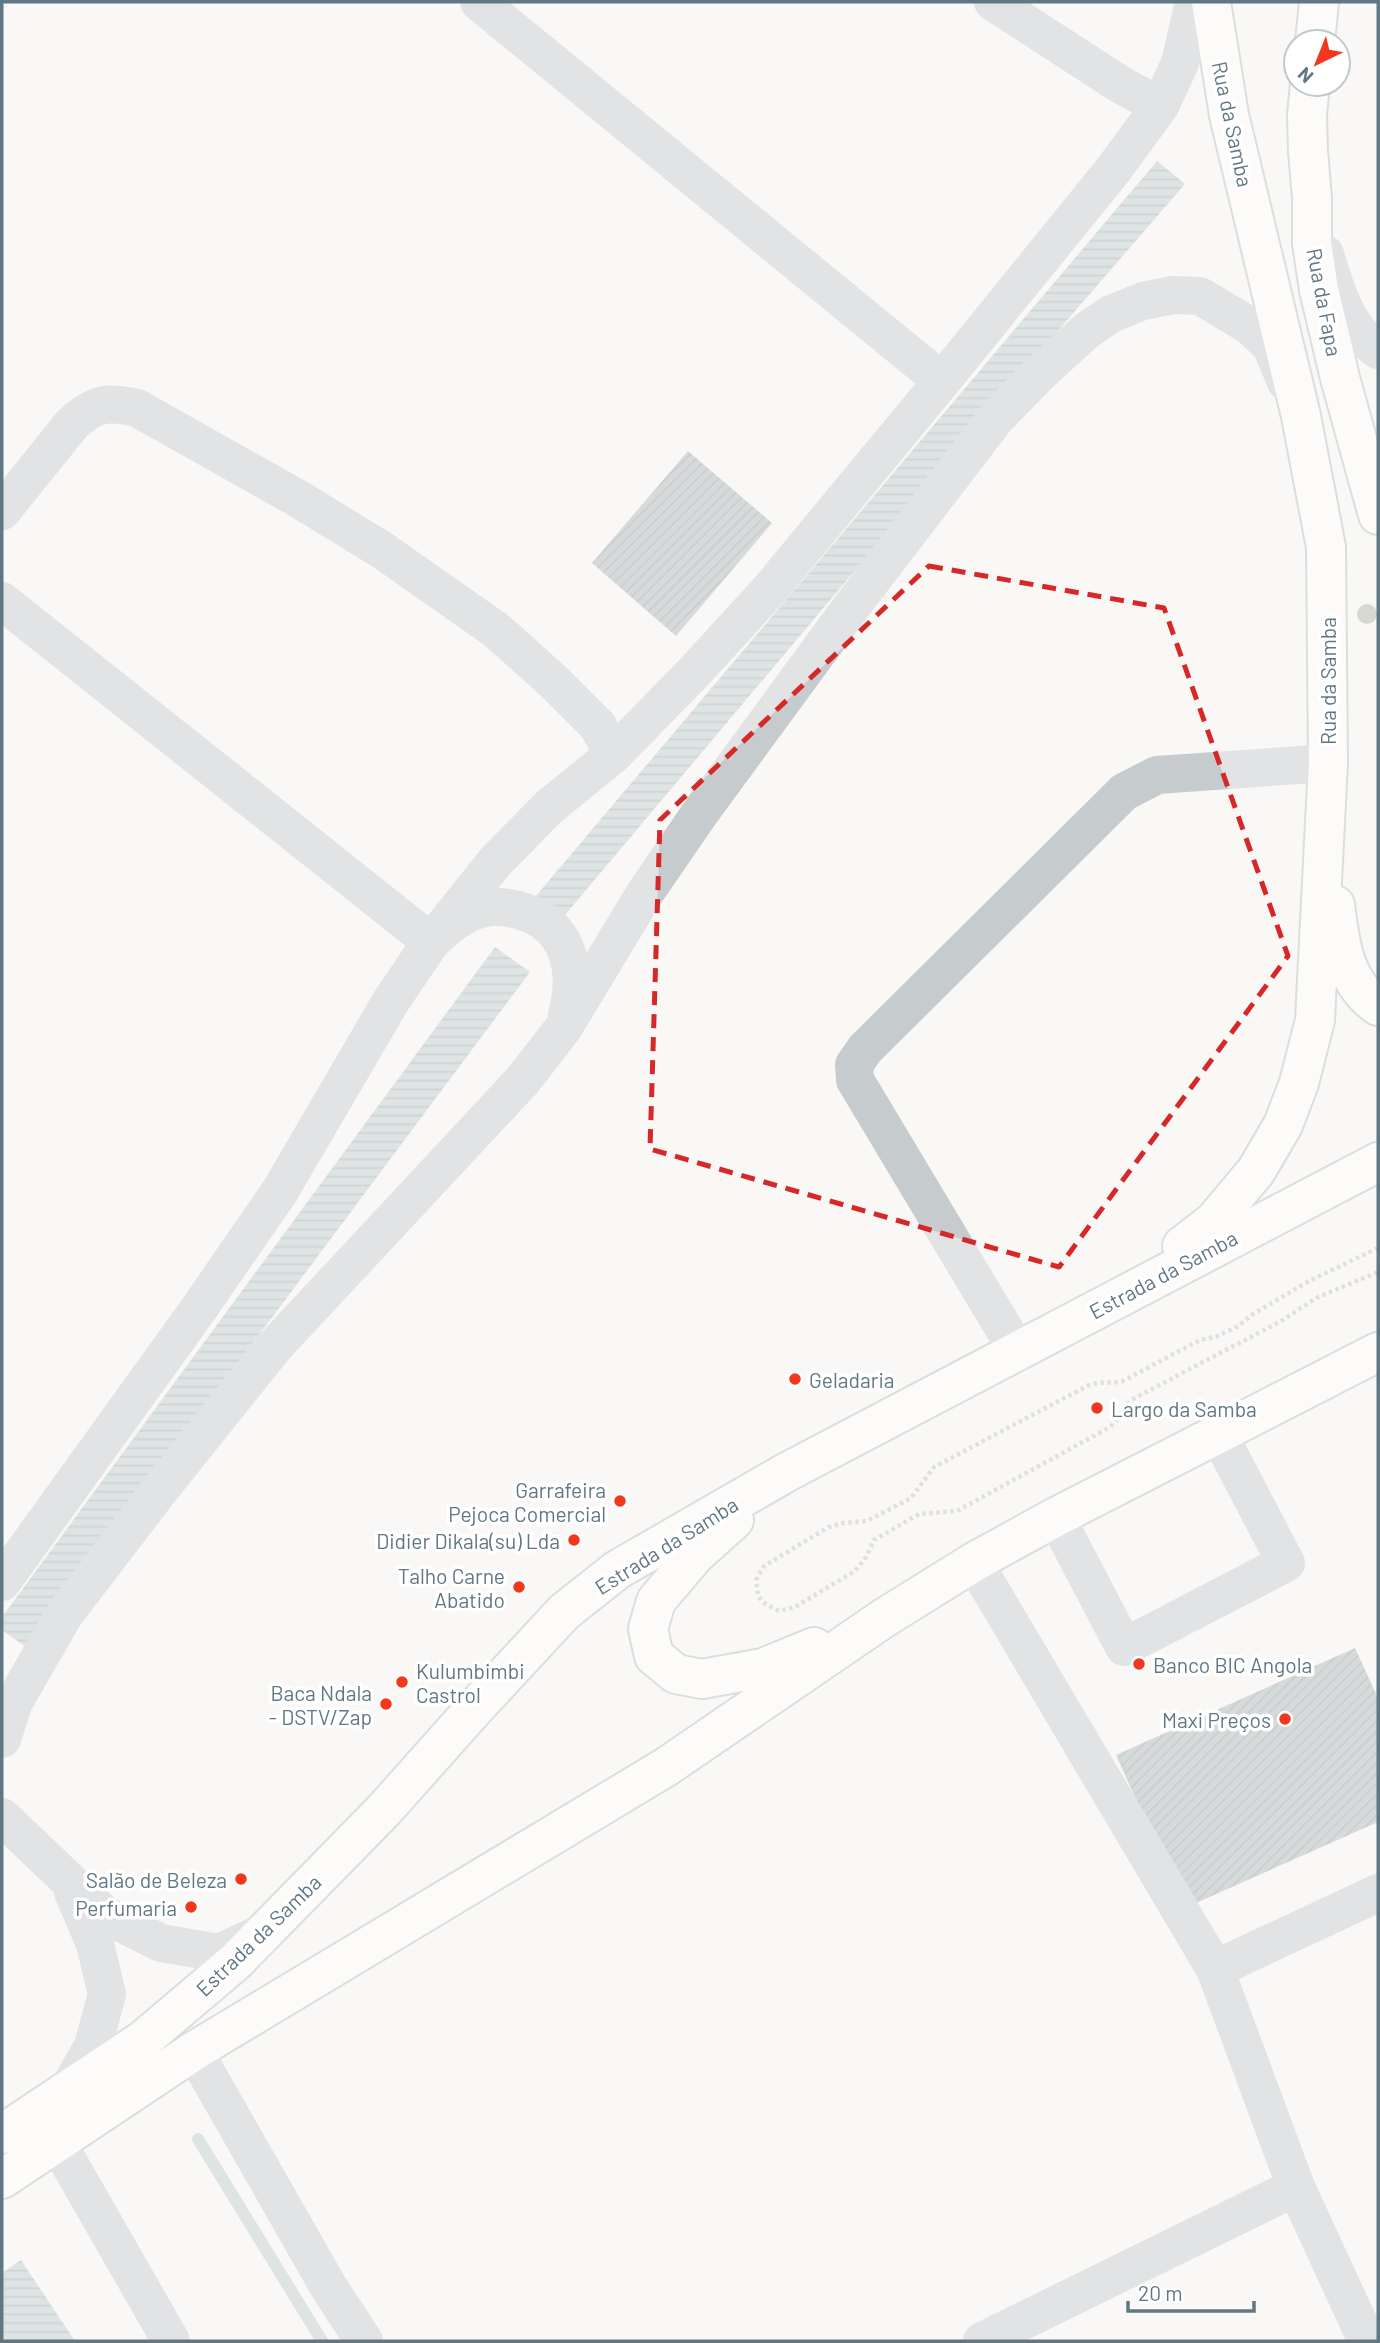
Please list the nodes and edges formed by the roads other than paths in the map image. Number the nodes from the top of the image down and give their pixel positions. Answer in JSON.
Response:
{"nodes":[{"id":1,"x":479,"y":2,"type":"edge"},
{"id":2,"x":993,"y":2,"type":"edge"},
{"id":3,"x":1194,"y":2,"type":"edge"},
{"id":4,"x":1210,"y":2,"type":"edge"},
{"id":5,"x":1319,"y":2,"type":"edge"},
{"id":6,"x":1316,"y":28,"type":"edge"},
{"id":7,"x":1309,"y":98,"type":"edge"},
{"id":8,"x":1160,"y":106,"type":"junction"},
{"id":9,"x":1312,"y":198,"type":"junction"},
{"id":10,"x":1378,"y":351,"type":"edge"},
{"id":11,"x":942,"y":381,"type":"junction"},
{"id":12,"x":1301,"y":416,"type":"junction"},
{"id":13,"x":2,"y":511,"type":"edge"},
{"id":14,"x":1378,"y":515,"type":"edge"},
{"id":15,"x":2,"y":601,"type":"edge"},
{"id":16,"x":612,"y":755,"type":"junction"},
{"id":17,"x":1328,"y":763,"type":"junction"},
{"id":18,"x":431,"y":942,"type":"junction"},
{"id":19,"x":1378,"y":1006,"type":"edge"},
{"id":20,"x":564,"y":1027,"type":"junction"},
{"id":21,"x":1378,"y":1162,"type":"edge"},
{"id":22,"x":1117,"y":1297,"type":"junction"},
{"id":23,"x":1018,"y":1352,"type":"junction"},
{"id":24,"x":1378,"y":1352,"type":"edge"},
{"id":25,"x":1218,"y":1433,"type":"junction"},
{"id":26,"x":787,"y":1472,"type":"junction"},
{"id":27,"x":1056,"y":1517,"type":"junction"},
{"id":28,"x":974,"y":1562,"type":"junction"},
{"id":29,"x":2,"y":1582,"type":"edge"},
{"id":30,"x":64,"y":1615,"type":"junction"},
{"id":31,"x":884,"y":1618,"type":"junction"},
{"id":32,"x":2,"y":1665,"type":"edge"},
{"id":33,"x":2,"y":1739,"type":"edge"},
{"id":34,"x":3,"y":1812,"type":"edge"},
{"id":35,"x":66,"y":1877,"type":"junction"},
{"id":36,"x":1378,"y":1893,"type":"edge"},
{"id":37,"x":265,"y":1931,"type":"junction"},
{"id":38,"x":1215,"y":1969,"type":"junction"},
{"id":39,"x":194,"y":2051,"type":"junction"},
{"id":40,"x":68,"y":2090,"type":"junction"},
{"id":41,"x":58,"y":2142,"type":"junction"},
{"id":42,"x":7,"y":2153,"type":"edge"},
{"id":43,"x":1296,"y":2187,"type":"junction"},
{"id":44,"x":171,"y":2341,"type":"edge"},
{"id":45,"x":364,"y":2341,"type":"edge"},
{"id":46,"x":982,"y":2341,"type":"edge"},
{"id":47,"x":1367,"y":2341,"type":"edge"}],
"edges":[{"from":1,"to":11,"type":"street"},
{"from":2,"to":8,"type":"street"},
{"from":3,"to":8,"type":"street"},
{"from":4,"to":12,"type":"main road","name":"Rua da Samba"},
{"from":5,"to":6,"type":"main road"},
{"from":7,"to":9,"type":"main road","name":"Rua da Fapa"},
{"from":8,"to":11,"type":"street"},
{"from":9,"to":10,"type":"street"},
{"from":9,"to":14,"type":"main road","name":"Rua da Fapa"},
{"from":11,"to":16,"type":"street"},
{"from":12,"to":17,"type":"main road","name":"Rua da Samba"},
{"from":12,"to":20,"type":"street"},
{"from":13,"to":16,"type":"street"},
{"from":15,"to":18,"type":"street"},
{"from":16,"to":18,"type":"street"},
{"from":17,"to":19,"type":"main road"},
{"from":17,"to":22,"type":"main road","name":"Rua da Samba"},
{"from":17,"to":23,"type":"street"},
{"from":18,"to":20,"type":"street"},
{"from":18,"to":29,"type":"street"},
{"from":20,"to":30,"type":"street"},
{"from":21,"to":22,"type":"main road","name":"Estrada da Samba"},
{"from":22,"to":23,"type":"main road","name":"Estrada da Samba"},
{"from":23,"to":26,"type":"main road","name":"Estrada da Samba"},
{"from":24,"to":25,"type":"main road","name":"Estrada da Samba"},
{"from":25,"to":27,"type":"main road","name":"Estrada da Samba"},
{"from":25,"to":27,"type":"street"},
{"from":26,"to":31,"type":"main road"},
{"from":26,"to":37,"type":"main road","name":"Estrada da Samba"},
{"from":27,"to":28,"type":"main road","name":"Estrada da Samba"},
{"from":28,"to":31,"type":"main road","name":"Estrada da Samba"},
{"from":28,"to":38,"type":"street"},
{"from":30,"to":32,"type":"street"},
{"from":30,"to":33,"type":"street"},
{"from":31,"to":39,"type":"main road","name":"Estrada da Samba"},
{"from":34,"to":35,"type":"street"},
{"from":35,"to":37,"type":"street"},
{"from":35,"to":40,"type":"street"},
{"from":36,"to":38,"type":"street"},
{"from":37,"to":40,"type":"main road","name":"Estrada da Samba"},
{"from":38,"to":43,"type":"street"},
{"from":39,"to":41,"type":"main road","name":"Estrada da Samba"},
{"from":39,"to":45,"type":"street"},
{"from":40,"to":42,"type":"main road","name":"Estrada da Samba"},
{"from":41,"to":42,"type":"main road","name":"Estrada da Samba"},
{"from":41,"to":44,"type":"street"},
{"from":43,"to":46,"type":"street"},
{"from":43,"to":47,"type":"street"}]}
